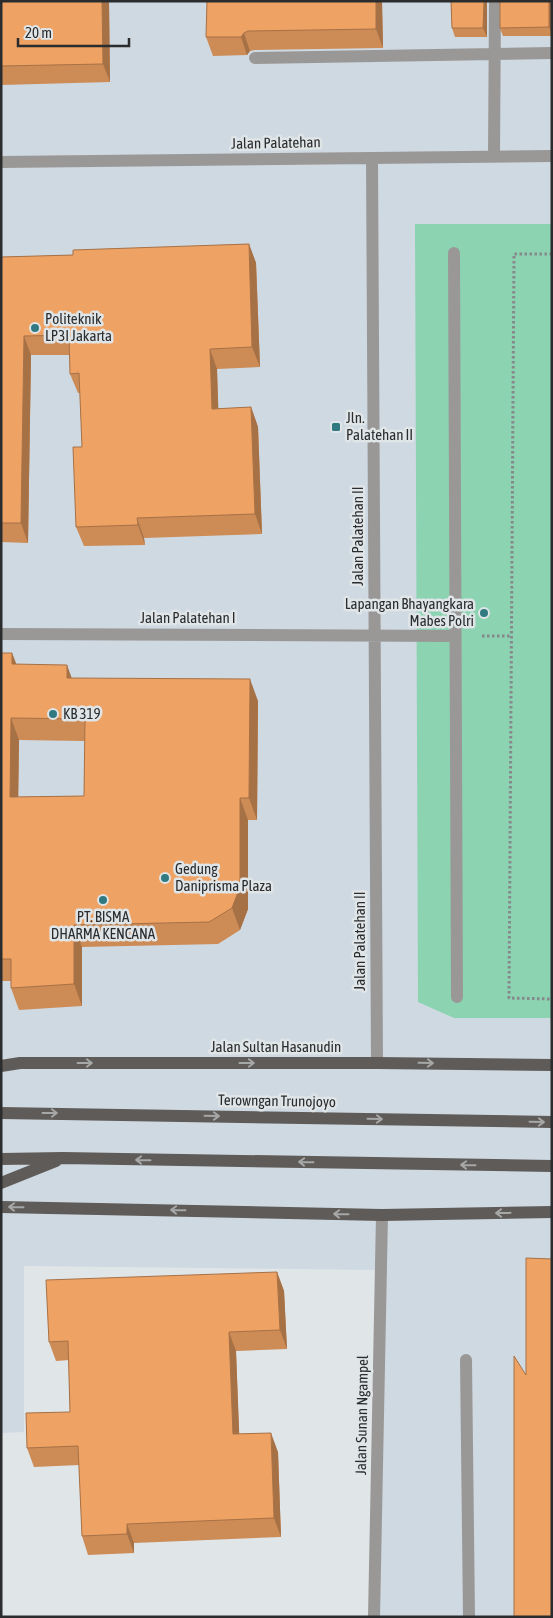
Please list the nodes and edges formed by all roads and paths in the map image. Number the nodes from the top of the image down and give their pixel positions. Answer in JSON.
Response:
{"nodes":[{"id":1,"x":494,"y":1,"type":"edge"},
{"id":2,"x":494,"y":54,"type":"junction"},
{"id":3,"x":552,"y":54,"type":"edge"},
{"id":4,"x":255,"y":58,"type":"dead end"},
{"id":5,"x":494,"y":156,"type":"junction"},
{"id":6,"x":552,"y":156,"type":"edge"},
{"id":7,"x":372,"y":158,"type":"junction"},
{"id":8,"x":1,"y":162,"type":"edge"},
{"id":9,"x":454,"y":254,"type":"dead end"},
{"id":10,"x":552,"y":254,"type":"edge"},
{"id":11,"x":1,"y":634,"type":"edge"},
{"id":12,"x":374,"y":636,"type":"junction"},
{"id":13,"x":455,"y":636,"type":"junction"},
{"id":14,"x":457,"y":997,"type":"dead end"},
{"id":15,"x":552,"y":999,"type":"edge"},
{"id":16,"x":377,"y":1063,"type":"junction"},
{"id":17,"x":552,"y":1065,"type":"edge"},
{"id":18,"x":1,"y":1066,"type":"edge"},
{"id":19,"x":1,"y":1113,"type":"edge"},
{"id":20,"x":552,"y":1122,"type":"edge"},
{"id":21,"x":63,"y":1158,"type":"junction"},
{"id":22,"x":1,"y":1159,"type":"edge"},
{"id":23,"x":552,"y":1166,"type":"edge"},
{"id":24,"x":1,"y":1183,"type":"edge"},
{"id":25,"x":1,"y":1207,"type":"edge"},
{"id":26,"x":552,"y":1212,"type":"edge"},
{"id":27,"x":382,"y":1215,"type":"junction"},
{"id":28,"x":466,"y":1360,"type":"dead end"},
{"id":29,"x":368,"y":1617,"type":"edge"},
{"id":30,"x":374,"y":1617,"type":"edge"},
{"id":31,"x":468,"y":1617,"type":"edge"}],
"edges":[{"from":1,"to":2,"type":"street"},
{"from":2,"to":3,"type":"street"},
{"from":2,"to":4,"type":"street"},
{"from":2,"to":5,"type":"street"},
{"from":5,"to":6,"type":"street","name":"Jalan Palatehan"},
{"from":5,"to":7,"type":"street","name":"Jalan Palatehan"},
{"from":7,"to":8,"type":"street","name":"Jalan Palatehan"},
{"from":7,"to":12,"type":"street","name":"Jalan Palatehan II"},
{"from":9,"to":13,"type":"street"},
{"from":10,"to":15,"type":"path"},
{"from":11,"to":12,"type":"street","name":"Jalan Palatehan I"},
{"from":12,"to":13,"type":"street","name":"Jalan Palatehan I"},
{"from":12,"to":16,"type":"street","name":"Jalan Palatehan II"},
{"from":13,"to":14,"type":"street"},
{"from":16,"to":17,"type":"main road","name":"Jalan Sultan Hasanudin","one_way":true},
{"from":18,"to":16,"type":"main road","name":"Jalan Sultan Hasanudin","one_way":true},
{"from":19,"to":20,"type":"main road","name":"Terowngan Trunojoyo","one_way":true},
{"from":21,"to":22,"type":"main road"},
{"from":23,"to":21,"type":"main road","one_way":true},
{"from":21,"to":24,"type":"main road"},
{"from":27,"to":25,"type":"main road","one_way":true},
{"from":26,"to":27,"type":"main road","one_way":true},
{"from":27,"to":30,"type":"street","name":"Jalan Sunan Ngampel"},
{"from":28,"to":31,"type":"street"},
{"from":29,"to":30,"type":"street"}]}
